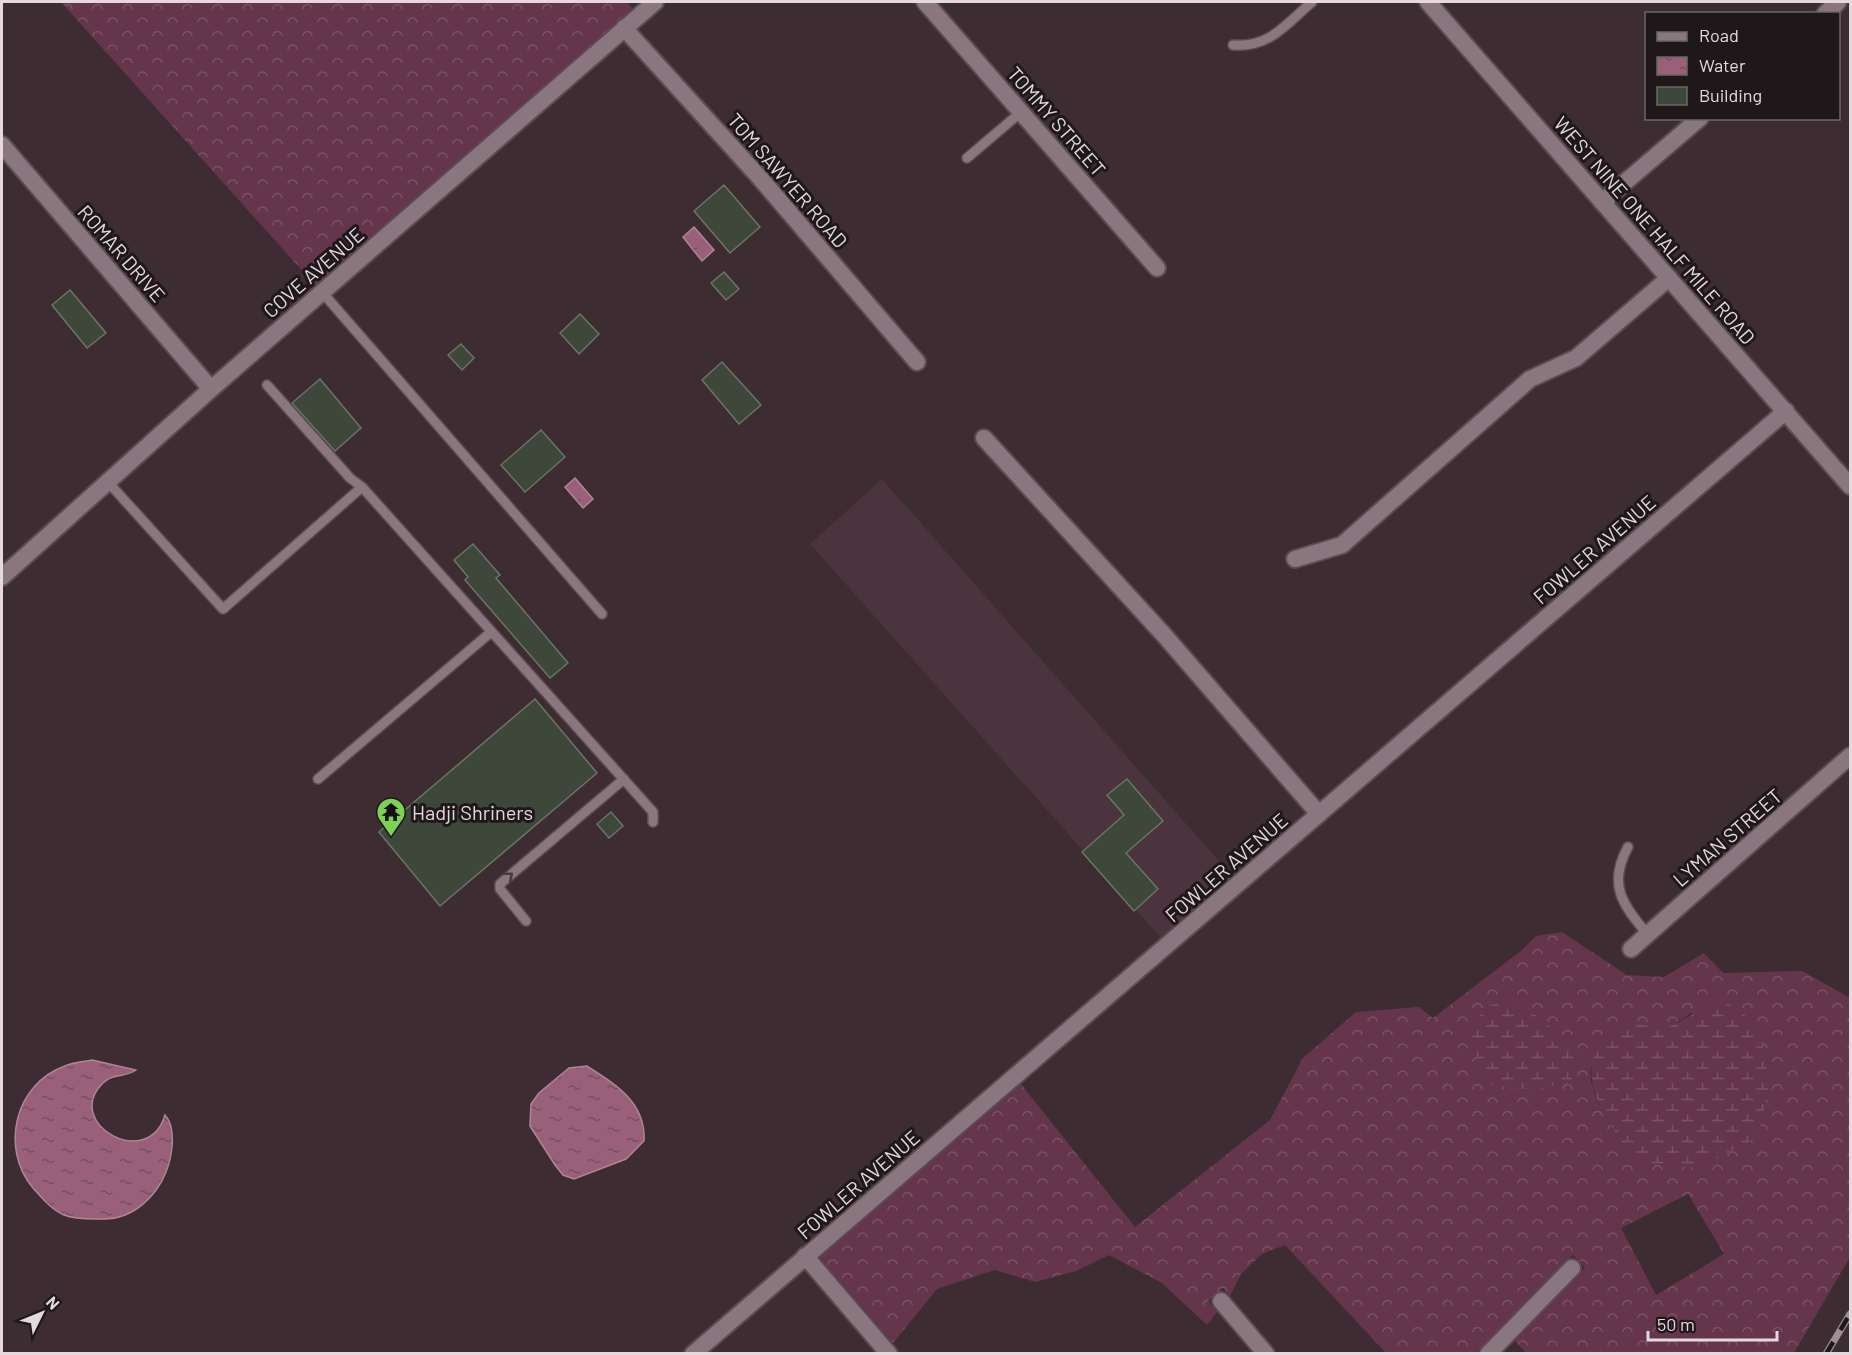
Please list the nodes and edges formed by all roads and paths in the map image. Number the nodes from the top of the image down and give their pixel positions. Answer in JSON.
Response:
{"nodes":[{"id":1,"x":655,"y":2,"type":"edge"},
{"id":2,"x":925,"y":2,"type":"edge"},
{"id":3,"x":1312,"y":2,"type":"edge"},
{"id":4,"x":1428,"y":2,"type":"edge"},
{"id":5,"x":624,"y":28,"type":"junction"},
{"id":6,"x":1233,"y":45,"type":"dead end"},
{"id":7,"x":1021,"y":111,"type":"junction"},
{"id":8,"x":1698,"y":120,"type":"edge"},
{"id":9,"x":2,"y":144,"type":"edge"},
{"id":10,"x":967,"y":158,"type":"dead end"},
{"id":11,"x":1602,"y":202,"type":"junction"},
{"id":12,"x":1157,"y":268,"type":"dead end"},
{"id":13,"x":1669,"y":278,"type":"junction"},
{"id":14,"x":322,"y":292,"type":"junction"},
{"id":15,"x":918,"y":362,"type":"dead end"},
{"id":16,"x":267,"y":385,"type":"dead end"},
{"id":17,"x":212,"y":389,"type":"junction"},
{"id":18,"x":1786,"y":411,"type":"junction"},
{"id":19,"x":984,"y":438,"type":"dead end"},
{"id":20,"x":107,"y":481,"type":"junction"},
{"id":21,"x":1851,"y":486,"type":"edge"},
{"id":22,"x":362,"y":487,"type":"junction"},
{"id":23,"x":1295,"y":559,"type":"dead end"},
{"id":24,"x":2,"y":577,"type":"edge"},
{"id":25,"x":602,"y":614,"type":"dead end"},
{"id":26,"x":490,"y":633,"type":"junction"},
{"id":27,"x":1851,"y":756,"type":"edge"},
{"id":28,"x":318,"y":779,"type":"dead end"},
{"id":29,"x":624,"y":779,"type":"junction"},
{"id":30,"x":1319,"y":814,"type":"junction"},
{"id":31,"x":653,"y":822,"type":"dead end"},
{"id":32,"x":1628,"y":847,"type":"dead end"},
{"id":33,"x":526,"y":921,"type":"dead end"},
{"id":34,"x":1648,"y":935,"type":"junction"},
{"id":35,"x":1631,"y":949,"type":"dead end"},
{"id":36,"x":805,"y":1257,"type":"junction"},
{"id":37,"x":1572,"y":1268,"type":"dead end"},
{"id":38,"x":1221,"y":1301,"type":"dead end"},
{"id":39,"x":693,"y":1353,"type":"edge"},
{"id":40,"x":889,"y":1353,"type":"edge"},
{"id":41,"x":1266,"y":1353,"type":"edge"},
{"id":42,"x":1488,"y":1353,"type":"edge"}],
"edges":[{"from":1,"to":5,"type":"street","name":"COVE AVENUE"},
{"from":2,"to":7,"type":"street","name":"TOMMY STREET"},
{"from":3,"to":6,"type":"lane"},
{"from":4,"to":11,"type":"street","name":"WEST NINE ONE HALF MILE ROAD"},
{"from":5,"to":14,"type":"street","name":"COVE AVENUE"},
{"from":5,"to":15,"type":"street","name":"TOM SAWYER ROAD"},
{"from":7,"to":10,"type":"lane"},
{"from":7,"to":12,"type":"street","name":"TOMMY STREET"},
{"from":8,"to":11,"type":"street"},
{"from":9,"to":17,"type":"street","name":"ROMAR DRIVE"},
{"from":11,"to":13,"type":"street","name":"WEST NINE ONE HALF MILE ROAD"},
{"from":13,"to":18,"type":"street","name":"WEST NINE ONE HALF MILE ROAD"},
{"from":13,"to":23,"type":"street"},
{"from":14,"to":17,"type":"street","name":"COVE AVENUE"},
{"from":14,"to":25,"type":"lane"},
{"from":16,"to":22,"type":"lane"},
{"from":17,"to":20,"type":"street","name":"COVE AVENUE"},
{"from":18,"to":21,"type":"street","name":"WEST NINE ONE HALF MILE ROAD"},
{"from":18,"to":30,"type":"street","name":"FOWLER AVENUE"},
{"from":19,"to":30,"type":"street"},
{"from":20,"to":22,"type":"lane"},
{"from":20,"to":24,"type":"street","name":"COVE AVENUE"},
{"from":22,"to":26,"type":"lane"},
{"from":26,"to":28,"type":"lane"},
{"from":26,"to":29,"type":"lane"},
{"from":27,"to":34,"type":"street","name":"LYMAN STREET"},
{"from":29,"to":31,"type":"lane"},
{"from":33,"to":29,"type":"lane","one_way":true},
{"from":30,"to":36,"type":"street","name":"FOWLER AVENUE"},
{"from":32,"to":34,"type":"lane"},
{"from":34,"to":35,"type":"street","name":"LYMAN STREET"},
{"from":36,"to":39,"type":"street","name":"FOWLER AVENUE"},
{"from":36,"to":40,"type":"street"},
{"from":37,"to":42,"type":"street"},
{"from":38,"to":41,"type":"street"}]}
